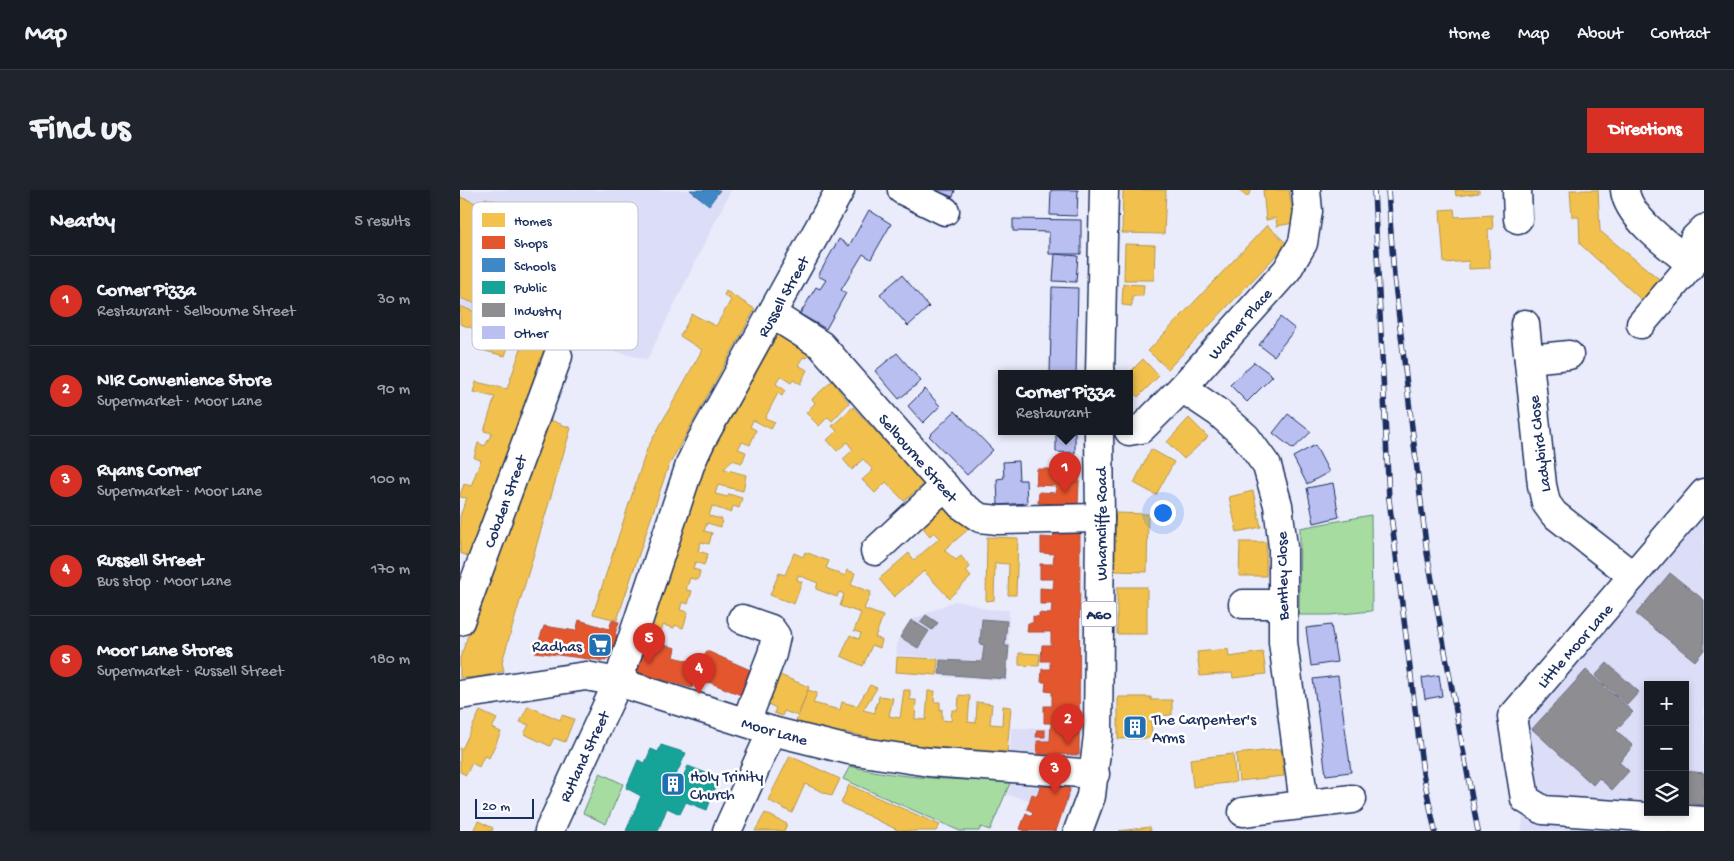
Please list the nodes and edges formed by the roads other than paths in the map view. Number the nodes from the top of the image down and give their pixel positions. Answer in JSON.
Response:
{"nodes":[{"id":1,"x":840,"y":190,"type":"edge"},
{"id":2,"x":902,"y":190,"type":"edge"},
{"id":3,"x":1104,"y":190,"type":"edge"},
{"id":4,"x":1306,"y":190,"type":"edge"},
{"id":5,"x":1517,"y":190,"type":"edge"},
{"id":6,"x":1625,"y":190,"type":"edge"},
{"id":7,"x":945,"y":211,"type":"dead end"},
{"id":8,"x":1518,"y":219,"type":"dead end"},
{"id":9,"x":1704,"y":229,"type":"edge"},
{"id":10,"x":1692,"y":264,"type":"junction"},
{"id":11,"x":772,"y":314,"type":"junction"},
{"id":12,"x":1525,"y":324,"type":"dead end"},
{"id":13,"x":1641,"y":324,"type":"dead end"},
{"id":14,"x":1568,"y":355,"type":"dead end"},
{"id":15,"x":558,"y":356,"type":"dead end"},
{"id":16,"x":1528,"y":359,"type":"junction"},
{"id":17,"x":1100,"y":370,"type":"edge"},
{"id":18,"x":1182,"y":388,"type":"junction"},
{"id":19,"x":1133,"y":430,"type":"edge"},
{"id":20,"x":1099,"y":435,"type":"edge"},
{"id":21,"x":945,"y":486,"type":"junction"},
{"id":22,"x":1704,"y":493,"type":"edge"},
{"id":23,"x":1100,"y":518,"type":"junction"},
{"id":24,"x":875,"y":551,"type":"dead end"},
{"id":25,"x":1633,"y":576,"type":"junction"},
{"id":26,"x":1244,"y":604,"type":"dead end"},
{"id":27,"x":1282,"y":604,"type":"junction"},
{"id":28,"x":742,"y":619,"type":"dead end"},
{"id":29,"x":460,"y":620,"type":"edge"},
{"id":30,"x":618,"y":682,"type":"junction"},
{"id":31,"x":460,"y":695,"type":"edge"},
{"id":32,"x":746,"y":722,"type":"junction"},
{"id":33,"x":772,"y":731,"type":"junction"},
{"id":34,"x":1093,"y":785,"type":"junction"},
{"id":35,"x":1352,"y":798,"type":"dead end"},
{"id":36,"x":1304,"y":804,"type":"junction"},
{"id":37,"x":1243,"y":812,"type":"dead end"},
{"id":38,"x":1704,"y":821,"type":"edge"},
{"id":39,"x":549,"y":831,"type":"edge"},
{"id":40,"x":727,"y":831,"type":"edge"},
{"id":41,"x":1078,"y":831,"type":"edge"}],
"edges":[{"from":1,"to":11,"type":"street","name":"Russell Street"},
{"from":2,"to":7,"type":"street"},
{"from":3,"to":17,"type":"street"},
{"from":4,"to":18,"type":"street","name":"Warner Place"},
{"from":5,"to":8,"type":"street"},
{"from":6,"to":10,"type":"street"},
{"from":9,"to":10,"type":"street"},
{"from":10,"to":13,"type":"street"},
{"from":11,"to":21,"type":"street","name":"Selbourne Street"},
{"from":11,"to":30,"type":"street","name":"Russell Street"},
{"from":12,"to":16,"type":"street","name":"Ladybird Close"},
{"from":14,"to":16,"type":"street"},
{"from":15,"to":29,"type":"street","name":"Cobden Street"},
{"from":16,"to":25,"type":"street","name":"Ladybird Close"},
{"from":18,"to":19,"type":"street","name":"Warner Place"},
{"from":18,"to":27,"type":"street","name":"Bentley Close"},
{"from":20,"to":23,"type":"street","name":"Wharncliffe Road","number":"A60"},
{"from":21,"to":23,"type":"street","name":"Selbourne Street"},
{"from":21,"to":24,"type":"street"},
{"from":22,"to":25,"type":"street","name":"Little Moor Lane"},
{"from":23,"to":34,"type":"street","name":"Wharncliffe Road","number":"A60"},
{"from":25,"to":38,"type":"street","name":"Little Moor Lane"},
{"from":26,"to":27,"type":"street"},
{"from":27,"to":36,"type":"street","name":"Bentley Close"},
{"from":28,"to":32,"type":"street"},
{"from":30,"to":31,"type":"street","name":"Moor Lane"},
{"from":30,"to":32,"type":"street","name":"Moor Lane"},
{"from":30,"to":39,"type":"street","name":"Rutland Street"},
{"from":32,"to":33,"type":"street","name":"Moor Lane"},
{"from":33,"to":34,"type":"street","name":"Moor Lane"},
{"from":33,"to":40,"type":"street"},
{"from":34,"to":41,"type":"street","number":"A60"},
{"from":35,"to":36,"type":"street"},
{"from":36,"to":37,"type":"street"}]}
